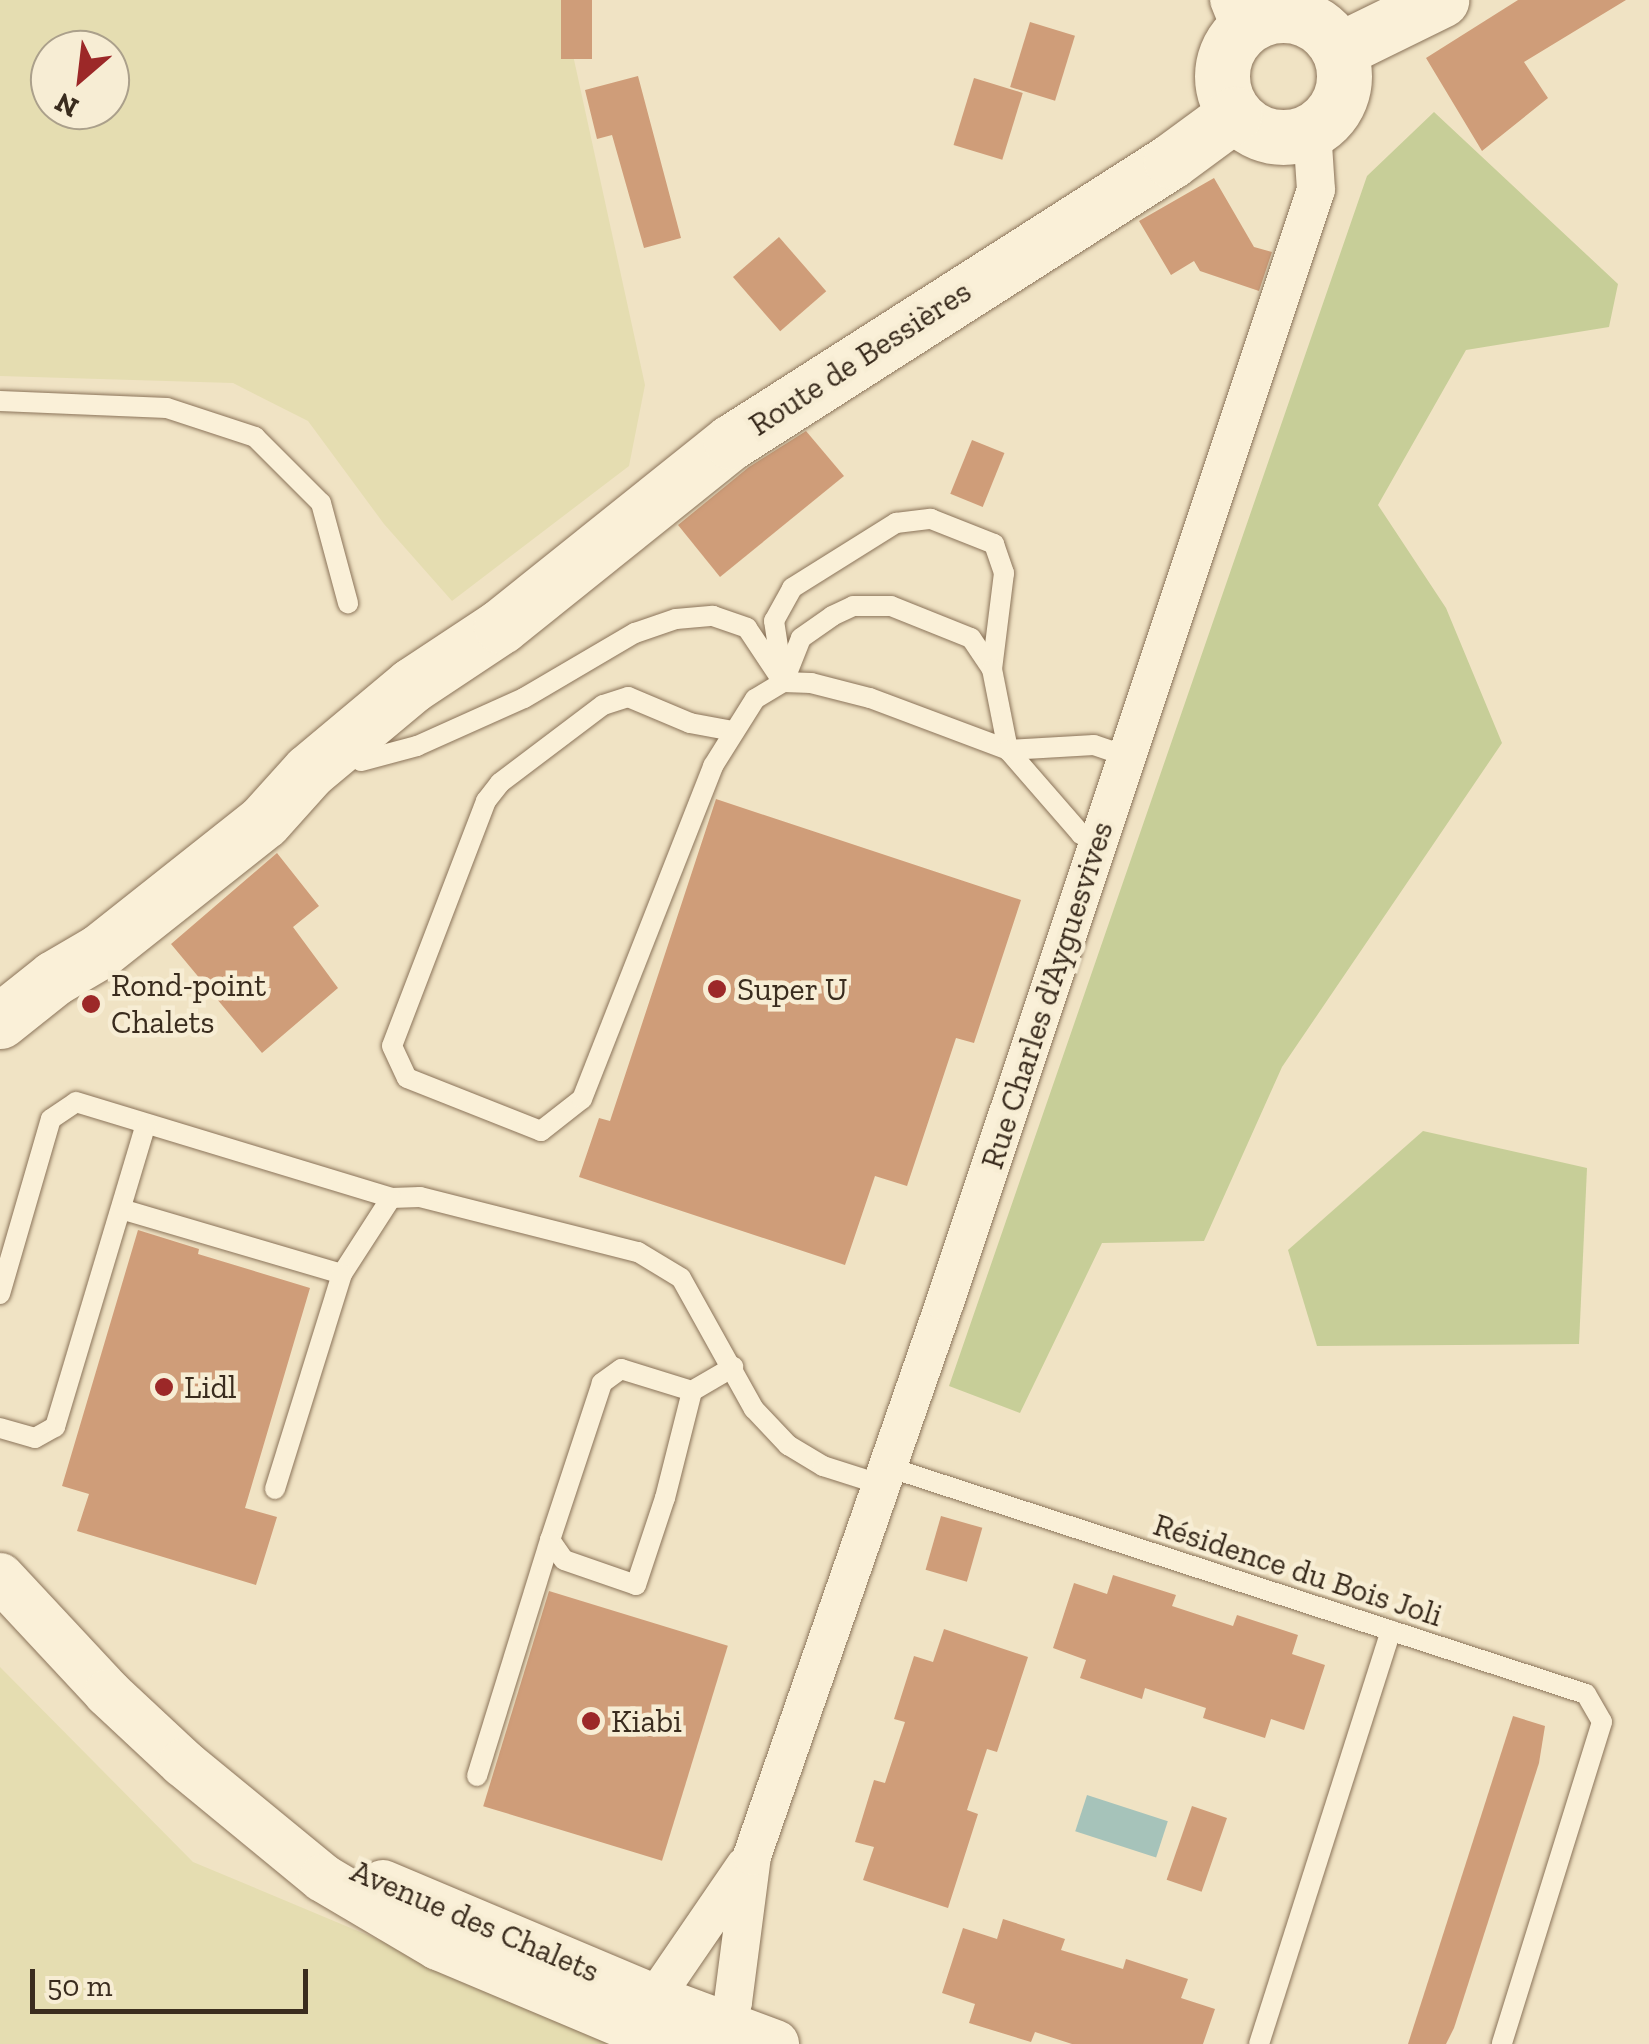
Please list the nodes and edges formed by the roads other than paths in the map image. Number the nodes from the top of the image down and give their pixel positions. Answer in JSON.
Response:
{"nodes":[{"id":1,"x":1442,"y":0,"type":"edge"},
{"id":2,"x":1235,"y":15,"type":"edge"},
{"id":3,"x":1340,"y":50,"type":"junction"},
{"id":4,"x":1235,"y":114,"type":"junction"},
{"id":5,"x":1312,"y":130,"type":"junction"},
{"id":6,"x":0,"y":401,"type":"edge"},
{"id":7,"x":348,"y":604,"type":"dead end"},
{"id":8,"x":501,"y":626,"type":"junction"},
{"id":9,"x":992,"y":669,"type":"junction"},
{"id":10,"x":783,"y":682,"type":"junction"},
{"id":11,"x":734,"y":731,"type":"junction"},
{"id":12,"x":1008,"y":750,"type":"junction"},
{"id":13,"x":1126,"y":756,"type":"junction"},
{"id":14,"x":362,"y":761,"type":"junction"},
{"id":15,"x":264,"y":821,"type":"junction"},
{"id":16,"x":1099,"y":840,"type":"junction"},
{"id":17,"x":100,"y":951,"type":"junction"},
{"id":18,"x":0,"y":1021,"type":"edge"},
{"id":19,"x":0,"y":1052,"type":"edge"},
{"id":20,"x":146,"y":1124,"type":"junction"},
{"id":21,"x":390,"y":1198,"type":"junction"},
{"id":22,"x":120,"y":1209,"type":"junction"},
{"id":23,"x":342,"y":1274,"type":"junction"},
{"id":24,"x":0,"y":1294,"type":"edge"},
{"id":25,"x":733,"y":1367,"type":"junction"},
{"id":26,"x":692,"y":1392,"type":"junction"},
{"id":27,"x":0,"y":1428,"type":"edge"},
{"id":28,"x":882,"y":1475,"type":"junction"},
{"id":29,"x":275,"y":1489,"type":"dead end"},
{"id":30,"x":550,"y":1540,"type":"junction"},
{"id":31,"x":0,"y":1577,"type":"edge"},
{"id":32,"x":1391,"y":1631,"type":"junction"},
{"id":33,"x":478,"y":1776,"type":"dead end"},
{"id":34,"x":752,"y":1856,"type":"junction"},
{"id":35,"x":709,"y":2033,"type":"edge"},
{"id":36,"x":1259,"y":2044,"type":"edge"},
{"id":37,"x":1502,"y":2044,"type":"edge"}],
"edges":[{"from":1,"to":3,"type":"main road"},
{"from":2,"to":3,"type":"main road"},
{"from":2,"to":4,"type":"main road"},
{"from":3,"to":5,"type":"main road"},
{"from":4,"to":5,"type":"main road"},
{"from":4,"to":8,"type":"main road","name":"Route de Bessières"},
{"from":5,"to":13,"type":"street","name":"Rue Charles d'Ayguesvives"},
{"from":6,"to":7,"type":"lane"},
{"from":8,"to":14,"type":"main road","name":"Route de Bessières"},
{"from":8,"to":15,"type":"main road","name":"Route de Bessières"},
{"from":9,"to":10,"type":"lane"},
{"from":9,"to":10,"type":"lane"},
{"from":9,"to":12,"type":"lane"},
{"from":10,"to":11,"type":"lane"},
{"from":10,"to":12,"type":"lane"},
{"from":10,"to":14,"type":"lane"},
{"from":11,"to":11,"type":"lane"},
{"from":12,"to":13,"type":"lane"},
{"from":12,"to":16,"type":"lane"},
{"from":13,"to":16,"type":"street","name":"Rue Charles d'Ayguesvives"},
{"from":14,"to":15,"type":"main road","name":"Route de Bessières"},
{"from":15,"to":17,"type":"main road","name":"Route de Bessières"},
{"from":16,"to":28,"type":"street","name":"Rue Charles d'Ayguesvives"},
{"from":17,"to":18,"type":"main road","name":"Route de Bessières"},
{"from":17,"to":19,"type":"main road","name":"Route de Bessières"},
{"from":20,"to":21,"type":"lane","name":"Résidence du Bois Joli"},
{"from":20,"to":22,"type":"lane"},
{"from":20,"to":24,"type":"lane","name":"Résidence du Bois Joli"},
{"from":21,"to":23,"type":"lane"},
{"from":21,"to":25,"type":"lane","name":"Résidence du Bois Joli"},
{"from":22,"to":23,"type":"lane"},
{"from":22,"to":27,"type":"lane"},
{"from":23,"to":29,"type":"lane"},
{"from":25,"to":26,"type":"lane"},
{"from":25,"to":28,"type":"lane","name":"Résidence du Bois Joli"},
{"from":26,"to":30,"type":"lane"},
{"from":26,"to":30,"type":"lane"},
{"from":28,"to":32,"type":"lane","name":"Résidence du Bois Joli"},
{"from":28,"to":34,"type":"street","name":"Rue Charles d'Ayguesvives"},
{"from":30,"to":33,"type":"lane"},
{"from":31,"to":35,"type":"street","name":"Avenue des Chalets"},
{"from":32,"to":36,"type":"lane"},
{"from":32,"to":37,"type":"lane","name":"Résidence du Bois Joli"},
{"from":34,"to":35,"type":"street","name":"Rue Charles d'Ayguesvives"},
{"from":34,"to":35,"type":"street","name":"Rue Charles d'Ayguesvives"}]}
